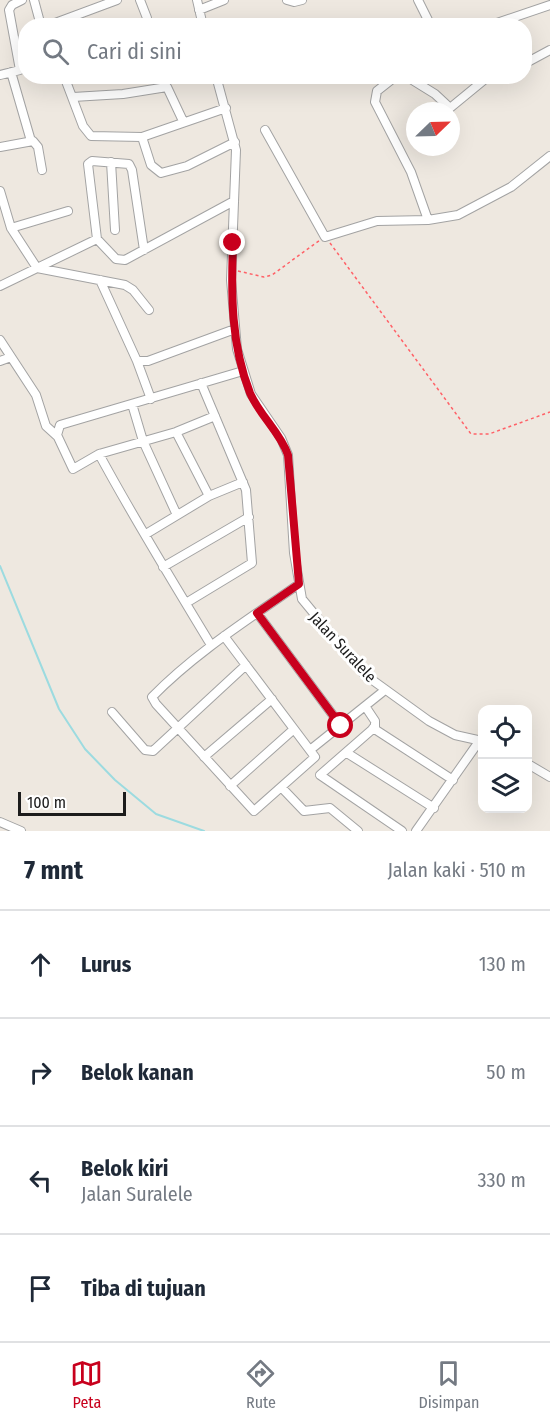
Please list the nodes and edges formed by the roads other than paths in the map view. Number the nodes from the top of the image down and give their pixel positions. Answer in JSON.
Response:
{"nodes":[{"id":1,"x":22,"y":0,"type":"edge"},
{"id":2,"x":34,"y":0,"type":"edge"},
{"id":3,"x":117,"y":0,"type":"edge"},
{"id":4,"x":140,"y":0,"type":"edge"},
{"id":5,"x":197,"y":0,"type":"edge"},
{"id":6,"x":225,"y":0,"type":"edge"},
{"id":7,"x":287,"y":0,"type":"edge"},
{"id":8,"x":302,"y":0,"type":"edge"},
{"id":9,"x":418,"y":0,"type":"edge"},
{"id":10,"x":550,"y":5,"type":"edge"},
{"id":11,"x":199,"y":10,"type":"junction"},
{"id":12,"x":39,"y":18,"type":"edge"},
{"id":13,"x":69,"y":18,"type":"edge"},
{"id":14,"x":147,"y":18,"type":"edge"},
{"id":15,"x":201,"y":18,"type":"edge"},
{"id":16,"x":427,"y":18,"type":"edge"},
{"id":17,"x":512,"y":18,"type":"edge"},
{"id":18,"x":550,"y":50,"type":"edge"},
{"id":19,"x":532,"y":60,"type":"edge"},
{"id":20,"x":18,"y":64,"type":"edge"},
{"id":21,"x":18,"y":70,"type":"edge"},
{"id":22,"x":0,"y":75,"type":"edge"},
{"id":23,"x":21,"y":84,"type":"edge"},
{"id":24,"x":67,"y":84,"type":"edge"},
{"id":25,"x":218,"y":84,"type":"edge"},
{"id":26,"x":386,"y":84,"type":"edge"},
{"id":27,"x":419,"y":84,"type":"edge"},
{"id":28,"x":479,"y":84,"type":"edge"},
{"id":29,"x":73,"y":97,"type":"junction"},
{"id":30,"x":226,"y":108,"type":"junction"},
{"id":31,"x":183,"y":121,"type":"junction"},
{"id":32,"x":265,"y":130,"type":"dead end"},
{"id":33,"x":142,"y":137,"type":"junction"},
{"id":34,"x":31,"y":141,"type":"junction"},
{"id":35,"x":235,"y":142,"type":"junction"},
{"id":36,"x":0,"y":147,"type":"edge"},
{"id":37,"x":550,"y":156,"type":"edge"},
{"id":38,"x":111,"y":162,"type":"junction"},
{"id":39,"x":42,"y":170,"type":"dead end"},
{"id":40,"x":0,"y":191,"type":"edge"},
{"id":41,"x":234,"y":201,"type":"junction"},
{"id":42,"x":68,"y":211,"type":"dead end"},
{"id":43,"x":428,"y":220,"type":"junction"},
{"id":44,"x":11,"y":228,"type":"junction"},
{"id":45,"x":115,"y":230,"type":"dead end"},
{"id":46,"x":97,"y":239,"type":"junction"},
{"id":47,"x":144,"y":250,"type":"junction"},
{"id":48,"x":37,"y":268,"type":"junction"},
{"id":49,"x":100,"y":280,"type":"junction"},
{"id":50,"x":0,"y":286,"type":"edge"},
{"id":51,"x":149,"y":310,"type":"dead end"},
{"id":52,"x":235,"y":329,"type":"junction"},
{"id":53,"x":0,"y":340,"type":"edge"},
{"id":54,"x":11,"y":357,"type":"junction"},
{"id":55,"x":137,"y":361,"type":"junction"},
{"id":56,"x":0,"y":362,"type":"edge"},
{"id":57,"x":243,"y":371,"type":"junction"},
{"id":58,"x":201,"y":383,"type":"junction"},
{"id":59,"x":151,"y":399,"type":"junction"},
{"id":60,"x":132,"y":405,"type":"junction"},
{"id":61,"x":215,"y":416,"type":"junction"},
{"id":62,"x":176,"y":432,"type":"junction"},
{"id":63,"x":57,"y":436,"type":"junction"},
{"id":64,"x":144,"y":441,"type":"junction"},
{"id":65,"x":99,"y":454,"type":"junction"},
{"id":66,"x":243,"y":482,"type":"junction"},
{"id":67,"x":209,"y":496,"type":"junction"},
{"id":68,"x":176,"y":513,"type":"junction"},
{"id":69,"x":249,"y":517,"type":"junction"},
{"id":70,"x":146,"y":534,"type":"junction"},
{"id":71,"x":163,"y":567,"type":"junction"},
{"id":72,"x":299,"y":584,"type":"junction"},
{"id":73,"x":186,"y":603,"type":"junction"},
{"id":74,"x":257,"y":613,"type":"junction"},
{"id":75,"x":224,"y":636,"type":"junction"},
{"id":76,"x":212,"y":645,"type":"junction"},
{"id":77,"x":246,"y":665,"type":"junction"},
{"id":78,"x":385,"y":690,"type":"junction"},
{"id":79,"x":272,"y":699,"type":"junction"},
{"id":80,"x":365,"y":706,"type":"junction"},
{"id":81,"x":112,"y":712,"type":"dead end"},
{"id":82,"x":341,"y":726,"type":"junction"},
{"id":83,"x":178,"y":727,"type":"junction"},
{"id":84,"x":373,"y":728,"type":"junction"},
{"id":85,"x":294,"y":729,"type":"junction"},
{"id":86,"x":478,"y":739,"type":"edge"},
{"id":87,"x":478,"y":744,"type":"edge"},
{"id":88,"x":310,"y":750,"type":"junction"},
{"id":89,"x":347,"y":753,"type":"junction"},
{"id":90,"x":204,"y":757,"type":"junction"},
{"id":91,"x":532,"y":766,"type":"edge"},
{"id":92,"x":550,"y":777,"type":"edge"},
{"id":93,"x":453,"y":780,"type":"junction"},
{"id":94,"x":230,"y":786,"type":"junction"},
{"id":95,"x":282,"y":788,"type":"junction"},
{"id":96,"x":434,"y":808,"type":"junction"},
{"id":97,"x":0,"y":822,"type":"edge"},
{"id":98,"x":21,"y":831,"type":"edge"},
{"id":99,"x":358,"y":831,"type":"edge"},
{"id":100,"x":402,"y":831,"type":"edge"},
{"id":101,"x":416,"y":831,"type":"edge"}],
"edges":[{"from":1,"to":20,"type":"street"},
{"from":2,"to":12,"type":"street"},
{"from":3,"to":13,"type":"street"},
{"from":4,"to":14,"type":"street"},
{"from":5,"to":11,"type":"street"},
{"from":6,"to":11,"type":"street"},
{"from":7,"to":8,"type":"street"},
{"from":9,"to":16,"type":"street"},
{"from":10,"to":17,"type":"street"},
{"from":11,"to":15,"type":"street"},
{"from":18,"to":19,"type":"street"},
{"from":21,"to":22,"type":"street"},
{"from":23,"to":34,"type":"street"},
{"from":24,"to":29,"type":"street"},
{"from":25,"to":30,"type":"street","name":"Jalan Suralele"},
{"from":26,"to":43,"type":"street"},
{"from":27,"to":28,"type":"street"},
{"from":29,"to":31,"type":"street"},
{"from":29,"to":33,"type":"street"},
{"from":30,"to":31,"type":"street"},
{"from":30,"to":35,"type":"street","name":"Jalan Suralele"},
{"from":31,"to":33,"type":"street"},
{"from":32,"to":43,"type":"street"},
{"from":33,"to":35,"type":"street"},
{"from":34,"to":36,"type":"street"},
{"from":34,"to":39,"type":"street"},
{"from":35,"to":41,"type":"street","name":"Jalan Suralele"},
{"from":37,"to":43,"type":"street"},
{"from":38,"to":45,"type":"street"},
{"from":38,"to":46,"type":"street"},
{"from":38,"to":47,"type":"street"},
{"from":40,"to":44,"type":"street"},
{"from":41,"to":47,"type":"street"},
{"from":41,"to":52,"type":"street","name":"Jalan Suralele"},
{"from":42,"to":44,"type":"street"},
{"from":44,"to":48,"type":"street"},
{"from":46,"to":47,"type":"street"},
{"from":46,"to":48,"type":"street"},
{"from":48,"to":49,"type":"street"},
{"from":48,"to":50,"type":"street"},
{"from":49,"to":51,"type":"street"},
{"from":49,"to":55,"type":"street"},
{"from":52,"to":55,"type":"street"},
{"from":52,"to":57,"type":"street","name":"Jalan Suralele"},
{"from":53,"to":54,"type":"street"},
{"from":54,"to":56,"type":"street"},
{"from":54,"to":63,"type":"street"},
{"from":55,"to":59,"type":"street"},
{"from":57,"to":58,"type":"street"},
{"from":57,"to":72,"type":"street","name":"Jalan Suralele"},
{"from":58,"to":59,"type":"street"},
{"from":58,"to":61,"type":"street"},
{"from":59,"to":60,"type":"street"},
{"from":60,"to":63,"type":"street"},
{"from":60,"to":64,"type":"street"},
{"from":61,"to":62,"type":"street"},
{"from":61,"to":66,"type":"street"},
{"from":62,"to":64,"type":"street"},
{"from":62,"to":67,"type":"street"},
{"from":63,"to":65,"type":"street"},
{"from":64,"to":65,"type":"street"},
{"from":64,"to":68,"type":"street"},
{"from":65,"to":70,"type":"street"},
{"from":66,"to":67,"type":"street"},
{"from":66,"to":69,"type":"street"},
{"from":67,"to":68,"type":"street"},
{"from":68,"to":70,"type":"street"},
{"from":69,"to":71,"type":"street"},
{"from":69,"to":73,"type":"street"},
{"from":70,"to":71,"type":"street"},
{"from":71,"to":73,"type":"street"},
{"from":72,"to":74,"type":"street"},
{"from":72,"to":78,"type":"street","name":"Jalan Suralele"},
{"from":73,"to":76,"type":"street"},
{"from":74,"to":75,"type":"street"},
{"from":74,"to":82,"type":"street"},
{"from":75,"to":76,"type":"street"},
{"from":75,"to":77,"type":"street"},
{"from":76,"to":83,"type":"street"},
{"from":77,"to":79,"type":"street"},
{"from":77,"to":83,"type":"street"},
{"from":78,"to":80,"type":"street"},
{"from":78,"to":86,"type":"street","name":"Jalan Suralele"},
{"from":79,"to":85,"type":"street"},
{"from":79,"to":90,"type":"street"},
{"from":80,"to":82,"type":"street"},
{"from":80,"to":84,"type":"street"},
{"from":81,"to":83,"type":"street"},
{"from":82,"to":88,"type":"street"},
{"from":83,"to":90,"type":"street"},
{"from":84,"to":89,"type":"street"},
{"from":84,"to":93,"type":"street"},
{"from":85,"to":88,"type":"street"},
{"from":85,"to":94,"type":"street"},
{"from":87,"to":93,"type":"street"},
{"from":88,"to":95,"type":"street"},
{"from":89,"to":96,"type":"street"},
{"from":89,"to":100,"type":"street"},
{"from":90,"to":94,"type":"street"},
{"from":91,"to":92,"type":"street"},
{"from":93,"to":96,"type":"street"},
{"from":94,"to":95,"type":"street"},
{"from":95,"to":99,"type":"street"},
{"from":96,"to":101,"type":"street"},
{"from":97,"to":98,"type":"street"}]}
